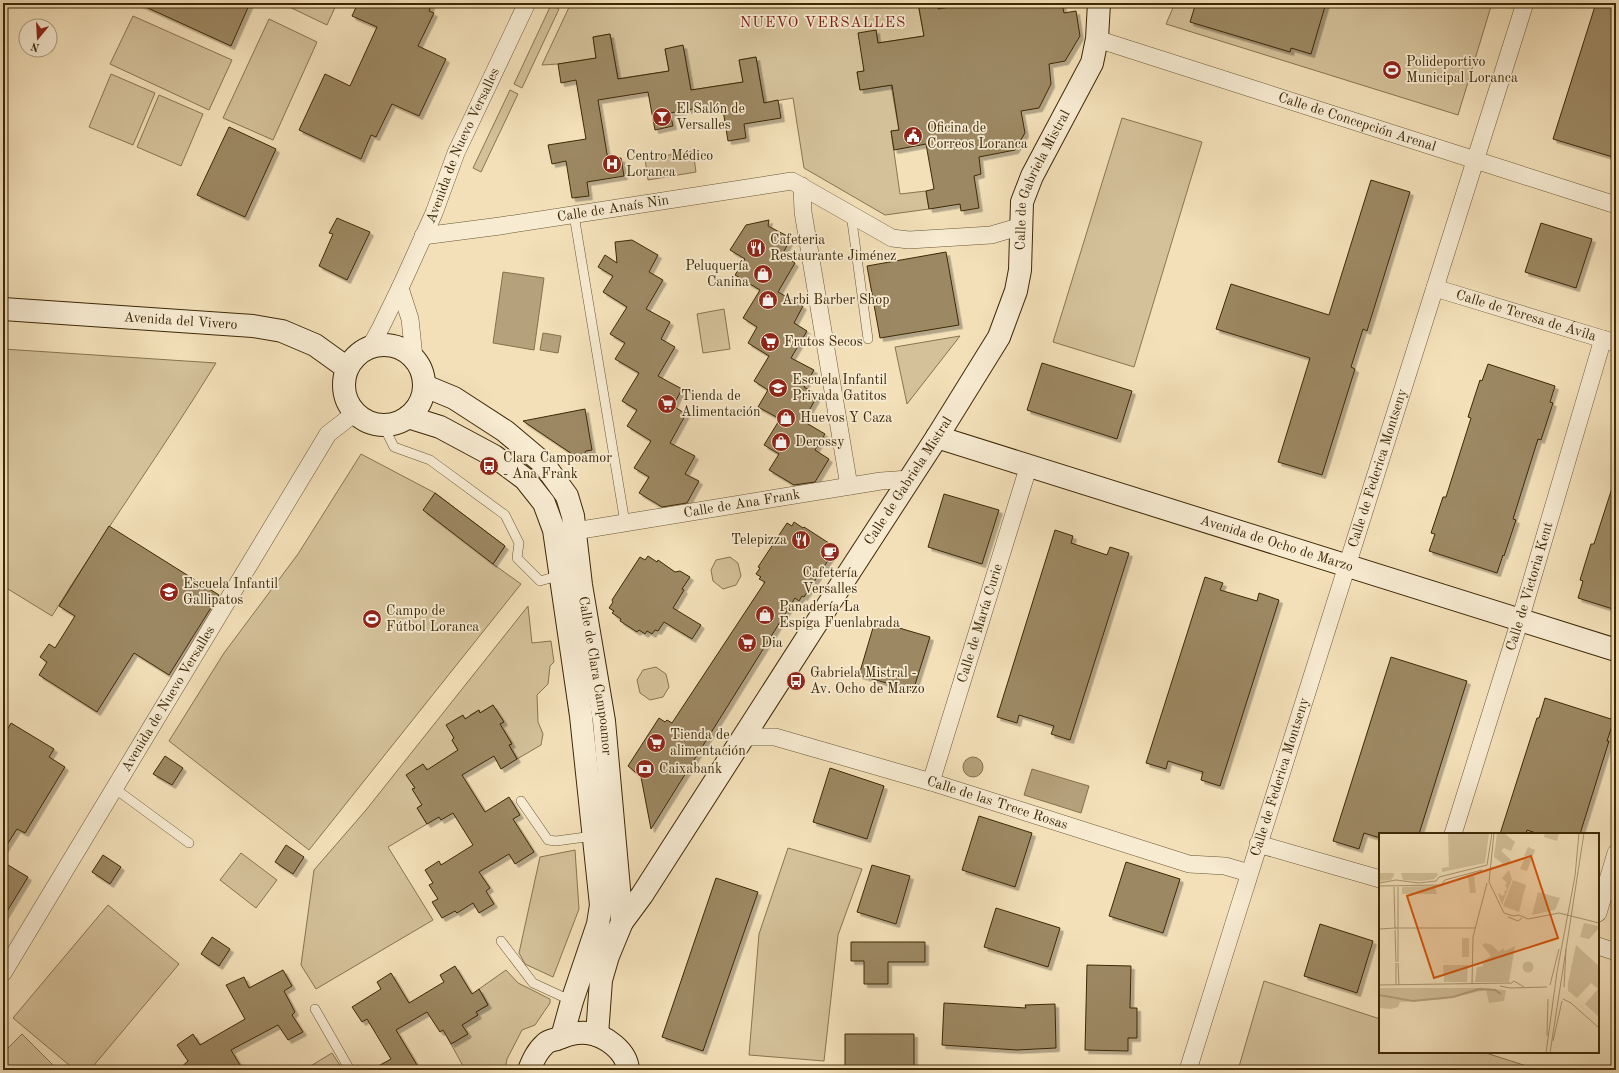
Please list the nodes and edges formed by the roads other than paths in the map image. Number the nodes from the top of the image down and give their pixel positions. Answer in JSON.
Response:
{"nodes":[{"id":1,"x":527,"y":3,"type":"edge"},
{"id":2,"x":1099,"y":3,"type":"edge"},
{"id":3,"x":1525,"y":3,"type":"edge"},
{"id":4,"x":1097,"y":39,"type":"junction"},
{"id":5,"x":1476,"y":160,"type":"junction"},
{"id":6,"x":802,"y":186,"type":"junction"},
{"id":7,"x":1616,"y":205,"type":"edge"},
{"id":8,"x":851,"y":214,"type":"junction"},
{"id":9,"x":574,"y":215,"type":"junction"},
{"id":10,"x":1022,"y":226,"type":"junction"},
{"id":11,"x":423,"y":236,"type":"junction"},
{"id":12,"x":400,"y":288,"type":"junction"},
{"id":13,"x":1435,"y":288,"type":"junction"},
{"id":14,"x":3,"y":309,"type":"edge"},
{"id":15,"x":868,"y":339,"type":"dead end"},
{"id":16,"x":1609,"y":341,"type":"edge"},
{"id":17,"x":370,"y":347,"type":"junction"},
{"id":18,"x":414,"y":357,"type":"junction"},
{"id":19,"x":347,"y":368,"type":"junction"},
{"id":20,"x":425,"y":386,"type":"junction"},
{"id":21,"x":355,"y":413,"type":"junction"},
{"id":22,"x":408,"y":417,"type":"junction"},
{"id":23,"x":383,"y":425,"type":"junction"},
{"id":24,"x":938,"y":437,"type":"junction"},
{"id":25,"x":1028,"y":465,"type":"junction"},
{"id":26,"x":909,"y":479,"type":"junction"},
{"id":27,"x":849,"y":486,"type":"junction"},
{"id":28,"x":625,"y":523,"type":"junction"},
{"id":29,"x":575,"y":531,"type":"junction"},
{"id":30,"x":1348,"y":566,"type":"junction"},
{"id":31,"x":561,"y":576,"type":"junction"},
{"id":32,"x":1520,"y":620,"type":"junction"},
{"id":33,"x":1616,"y":650,"type":"edge"},
{"id":34,"x":744,"y":736,"type":"junction"},
{"id":35,"x":931,"y":782,"type":"junction"},
{"id":36,"x":114,"y":788,"type":"junction"},
{"id":37,"x":521,"y":801,"type":"dead end"},
{"id":38,"x":1453,"y":833,"type":"edge"},
{"id":39,"x":593,"y":836,"type":"junction"},
{"id":40,"x":189,"y":842,"type":"dead end"},
{"id":41,"x":1258,"y":844,"type":"junction"},
{"id":42,"x":1616,"y":853,"type":"edge"},
{"id":43,"x":1249,"y":873,"type":"junction"},
{"id":44,"x":1379,"y":879,"type":"edge"},
{"id":45,"x":1599,"y":910,"type":"edge"},
{"id":46,"x":622,"y":922,"type":"junction"},
{"id":47,"x":501,"y":941,"type":"dead end"},
{"id":48,"x":1599,"y":946,"type":"edge"},
{"id":49,"x":1616,"y":952,"type":"edge"},
{"id":50,"x":3,"y":974,"type":"edge"},
{"id":51,"x":572,"y":1001,"type":"junction"},
{"id":52,"x":315,"y":1008,"type":"dead end"},
{"id":53,"x":597,"y":1035,"type":"junction"},
{"id":54,"x":562,"y":1036,"type":"junction"},
{"id":55,"x":350,"y":1070,"type":"edge"},
{"id":56,"x":529,"y":1070,"type":"edge"},
{"id":57,"x":628,"y":1070,"type":"edge"},
{"id":58,"x":1188,"y":1070,"type":"edge"}],
"edges":[{"from":1,"to":11,"type":"street","name":"Avenida de Nuevo Versalles"},
{"from":2,"to":4,"type":"main road","name":"Calle de Gabriela Mistral"},
{"from":3,"to":5,"type":"street","name":"Calle de Federica Montseny"},
{"from":4,"to":5,"type":"street","name":"Calle de Concepción Arenal"},
{"from":4,"to":10,"type":"main road","name":"Calle de Gabriela Mistral"},
{"from":5,"to":7,"type":"street","name":"Calle de Concepción Arenal"},
{"from":5,"to":13,"type":"street","name":"Calle de Federica Montseny"},
{"from":6,"to":8,"type":"street","name":"Calle de Anaís Nin"},
{"from":6,"to":9,"type":"street","name":"Calle de Anaís Nin"},
{"from":6,"to":27,"type":"street"},
{"from":8,"to":10,"type":"street","name":"Calle de Anaís Nin"},
{"from":8,"to":15,"type":"lane"},
{"from":9,"to":11,"type":"street","name":"Calle de Anaís Nin"},
{"from":9,"to":28,"type":"lane"},
{"from":10,"to":24,"type":"main road","name":"Calle de Gabriela Mistral"},
{"from":11,"to":12,"type":"street","name":"Avenida de Nuevo Versalles"},
{"from":12,"to":17,"type":"street","name":"Avenida de Nuevo Versalles"},
{"from":12,"to":18,"type":"street"},
{"from":13,"to":16,"type":"street","name":"Calle de Teresa de Ávila"},
{"from":13,"to":30,"type":"street","name":"Calle de Federica Montseny"},
{"from":14,"to":19,"type":"main road","name":"Avenida del Vivero"},
{"from":16,"to":32,"type":"street","name":"Calle de Victoria Kent"},
{"from":17,"to":18,"type":"main road"},
{"from":17,"to":19,"type":"main road"},
{"from":18,"to":20,"type":"main road"},
{"from":19,"to":21,"type":"main road"},
{"from":20,"to":22,"type":"main road"},
{"from":20,"to":29,"type":"main road","name":"Calle de Clara Campoamor"},
{"from":21,"to":23,"type":"main road"},
{"from":21,"to":36,"type":"street","name":"Avenida de Nuevo Versalles"},
{"from":22,"to":23,"type":"main road"},
{"from":22,"to":31,"type":"main road","name":"Calle de Clara Campoamor"},
{"from":23,"to":31,"type":"lane"},
{"from":24,"to":25,"type":"main road","name":"Avenida de Ocho de Marzo"},
{"from":24,"to":26,"type":"main road","name":"Calle de Gabriela Mistral"},
{"from":25,"to":30,"type":"main road","name":"Avenida de Ocho de Marzo"},
{"from":25,"to":35,"type":"street","name":"Calle de María Curie"},
{"from":26,"to":27,"type":"street","name":"Calle de Ana Frank"},
{"from":26,"to":34,"type":"main road","name":"Calle de Gabriela Mistral"},
{"from":27,"to":28,"type":"street","name":"Calle de Ana Frank"},
{"from":28,"to":29,"type":"street","name":"Calle de Ana Frank"},
{"from":29,"to":46,"type":"main road","name":"Calle de Clara Campoamor"},
{"from":30,"to":32,"type":"main road","name":"Avenida de Ocho de Marzo"},
{"from":30,"to":41,"type":"street","name":"Calle de Federica Montseny"},
{"from":31,"to":39,"type":"main road","name":"Calle de Clara Campoamor"},
{"from":32,"to":33,"type":"main road","name":"Avenida de Ocho de Marzo"},
{"from":32,"to":38,"type":"street","name":"Calle de Victoria Kent"},
{"from":34,"to":35,"type":"street","name":"Calle de las Trece Rosas"},
{"from":34,"to":46,"type":"main road","name":"Calle de Gabriela Mistral"},
{"from":35,"to":43,"type":"street","name":"Calle de las Trece Rosas"},
{"from":36,"to":40,"type":"lane"},
{"from":36,"to":50,"type":"street","name":"Avenida de Nuevo Versalles"},
{"from":37,"to":39,"type":"lane"},
{"from":39,"to":51,"type":"main road","name":"Calle de Clara Campoamor"},
{"from":41,"to":43,"type":"street","name":"Calle de Federica Montseny"},
{"from":41,"to":44,"type":"street"},
{"from":42,"to":45,"type":"street"},
{"from":43,"to":58,"type":"street","name":"Calle de Federica Montseny"},
{"from":46,"to":53,"type":"main road","name":"Calle de Clara Campoamor"},
{"from":47,"to":51,"type":"lane"},
{"from":48,"to":49,"type":"street"},
{"from":51,"to":54,"type":"main road","name":"Calle de Clara Campoamor"},
{"from":52,"to":55,"type":"lane"},
{"from":53,"to":54,"type":"main road"},
{"from":53,"to":57,"type":"main road"},
{"from":54,"to":56,"type":"main road"}]}
